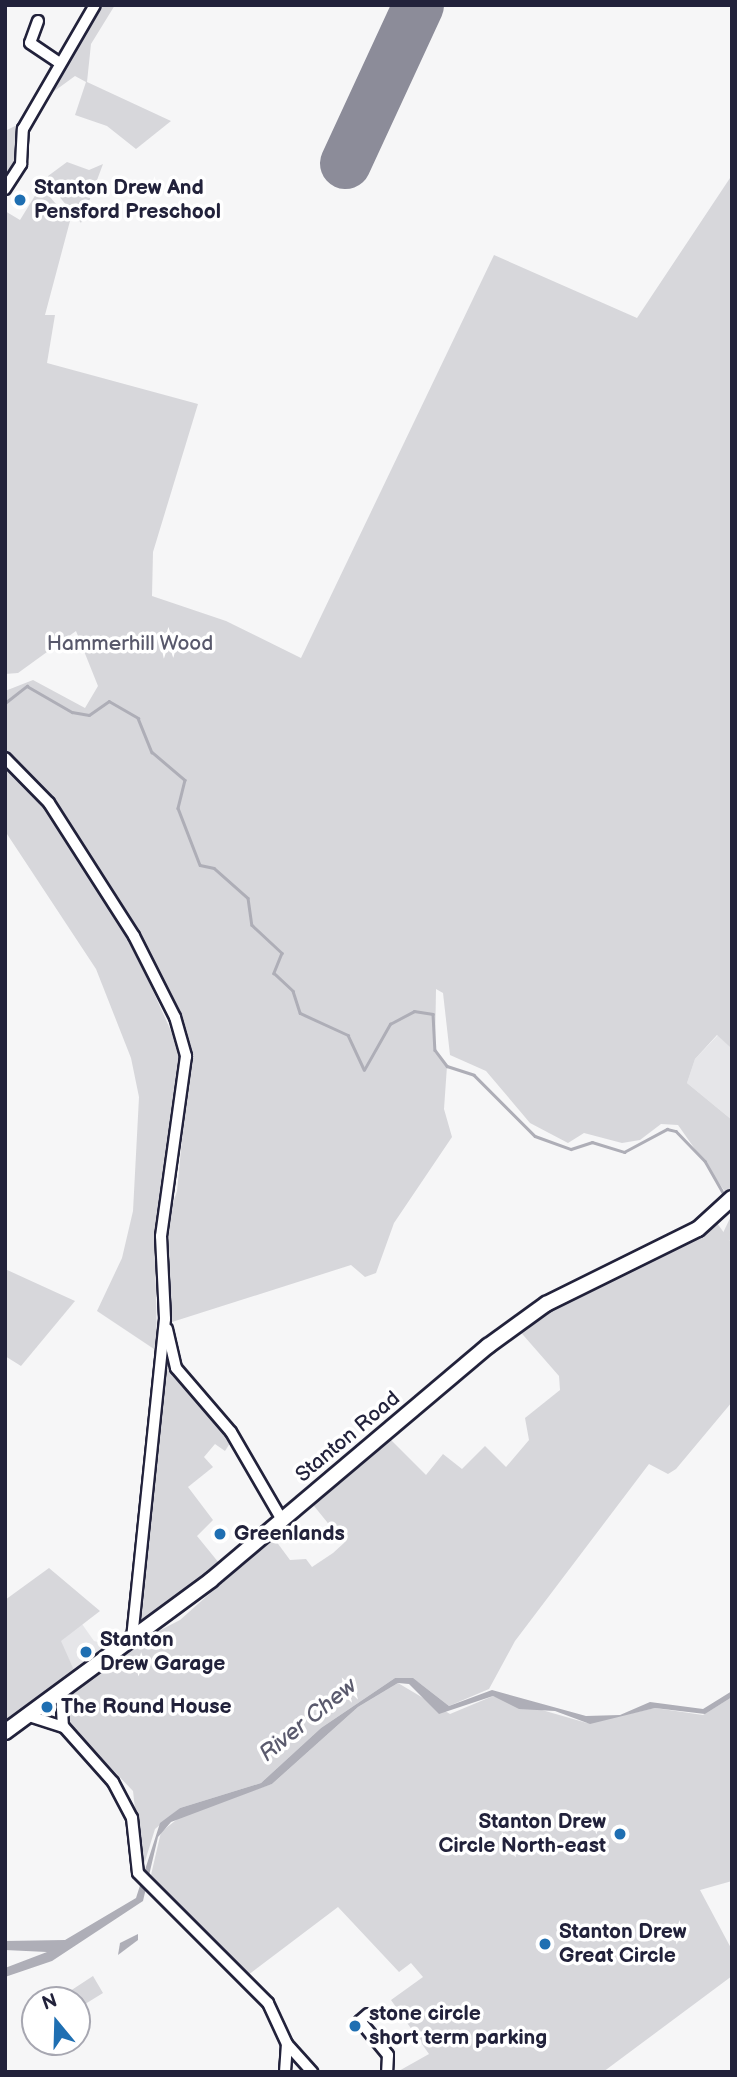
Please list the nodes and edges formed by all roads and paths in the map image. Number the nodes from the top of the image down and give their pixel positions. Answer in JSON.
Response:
{"nodes":[{"id":1,"x":95,"y":5,"type":"edge"},
{"id":2,"x":37,"y":21,"type":"dead end"},
{"id":3,"x":57,"y":61,"type":"junction"},
{"id":4,"x":5,"y":189,"type":"edge"},
{"id":5,"x":5,"y":758,"type":"edge"},
{"id":6,"x":732,"y":1198,"type":"edge"},
{"id":7,"x":165,"y":1319,"type":"junction"},
{"id":8,"x":282,"y":1520,"type":"junction"},
{"id":9,"x":132,"y":1638,"type":"junction"},
{"id":10,"x":63,"y":1685,"type":"junction"},
{"id":11,"x":26,"y":1715,"type":"junction"},
{"id":12,"x":64,"y":1727,"type":"junction"},
{"id":13,"x":5,"y":1732,"type":"edge"},
{"id":14,"x":368,"y":2014,"type":"dead end"},
{"id":15,"x":287,"y":2044,"type":"junction"},
{"id":16,"x":285,"y":2072,"type":"edge"},
{"id":17,"x":312,"y":2072,"type":"edge"},
{"id":18,"x":387,"y":2072,"type":"edge"}],
"edges":[{"from":1,"to":3,"type":"street"},
{"from":2,"to":3,"type":"street"},
{"from":3,"to":4,"type":"street"},
{"from":5,"to":7,"type":"street"},
{"from":6,"to":8,"type":"main road","name":"Stanton Road"},
{"from":7,"to":8,"type":"street"},
{"from":7,"to":9,"type":"street"},
{"from":8,"to":9,"type":"main road","name":"Stanton Road"},
{"from":9,"to":10,"type":"main road","name":"Stanton Road"},
{"from":10,"to":11,"type":"main road","name":"Stanton Road"},
{"from":10,"to":12,"type":"street"},
{"from":11,"to":12,"type":"street"},
{"from":11,"to":13,"type":"main road","name":"Stanton Road"},
{"from":12,"to":15,"type":"street"},
{"from":14,"to":18,"type":"street"},
{"from":15,"to":16,"type":"street"},
{"from":15,"to":17,"type":"street"}]}
